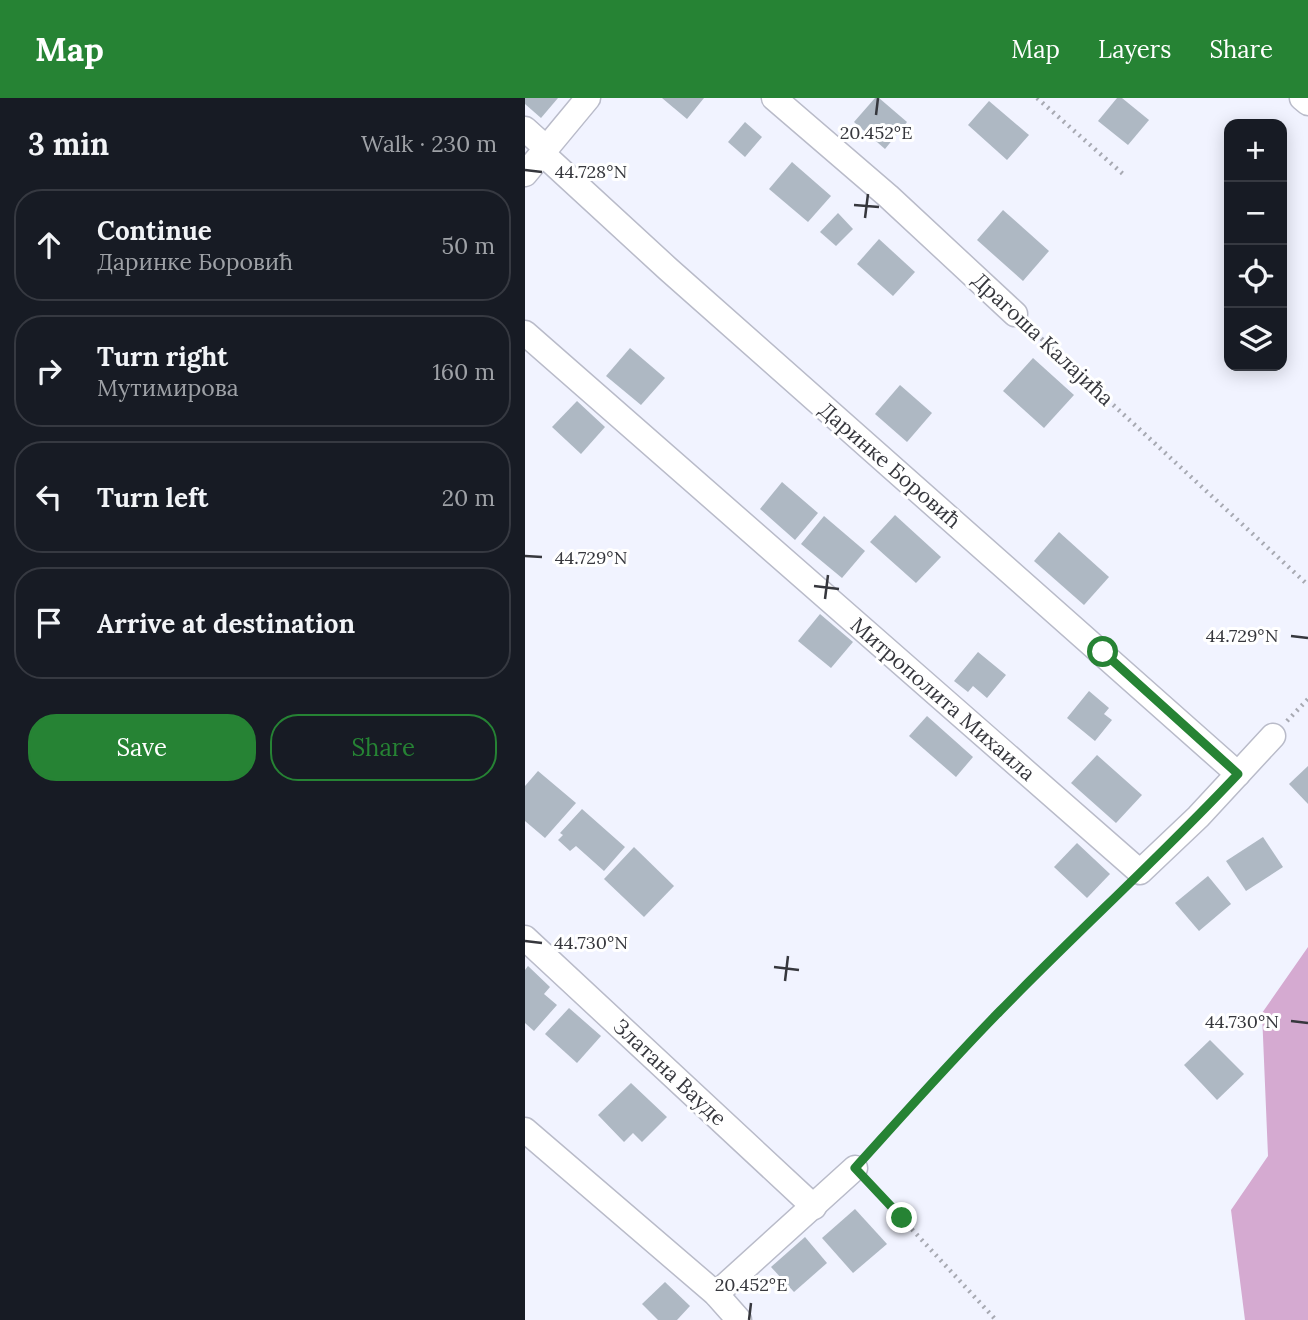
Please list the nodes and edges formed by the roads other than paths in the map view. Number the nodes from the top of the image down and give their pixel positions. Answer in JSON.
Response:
{"nodes":[{"id":1,"x":588,"y":98,"type":"edge"},
{"id":2,"x":774,"y":98,"type":"edge"},
{"id":3,"x":1302,"y":98,"type":"edge"},
{"id":4,"x":1308,"y":103,"type":"edge"},
{"id":5,"x":525,"y":129,"type":"edge"},
{"id":6,"x":544,"y":150,"type":"junction"},
{"id":7,"x":525,"y":174,"type":"edge"},
{"id":8,"x":1015,"y":314,"type":"road end"},
{"id":9,"x":525,"y":333,"type":"edge"},
{"id":10,"x":1273,"y":736,"type":"dead end"},
{"id":11,"x":1238,"y":774,"type":"junction"},
{"id":12,"x":525,"y":938,"type":"edge"},
{"id":13,"x":525,"y":1130,"type":"edge"},
{"id":14,"x":855,"y":1168,"type":"road end"},
{"id":15,"x":814,"y":1207,"type":"junction"},
{"id":16,"x":716,"y":1294,"type":"junction"},
{"id":17,"x":739,"y":1320,"type":"edge"}],
"edges":[{"from":1,"to":6,"type":"street"},
{"from":2,"to":8,"type":"street","name":"Драгоша Калајића"},
{"from":3,"to":4,"type":"street"},
{"from":5,"to":6,"type":"street","name":"Даринке Боровић"},
{"from":6,"to":7,"type":"street"},
{"from":6,"to":11,"type":"street","name":"Даринке Боровић"},
{"from":9,"to":11,"type":"street","name":"Митрополита Михаила"},
{"from":10,"to":11,"type":"street"},
{"from":12,"to":15,"type":"street","name":"Златана Вауде"},
{"from":13,"to":16,"type":"street"},
{"from":14,"to":15,"type":"street"},
{"from":15,"to":16,"type":"street"},
{"from":16,"to":17,"type":"street"}]}
